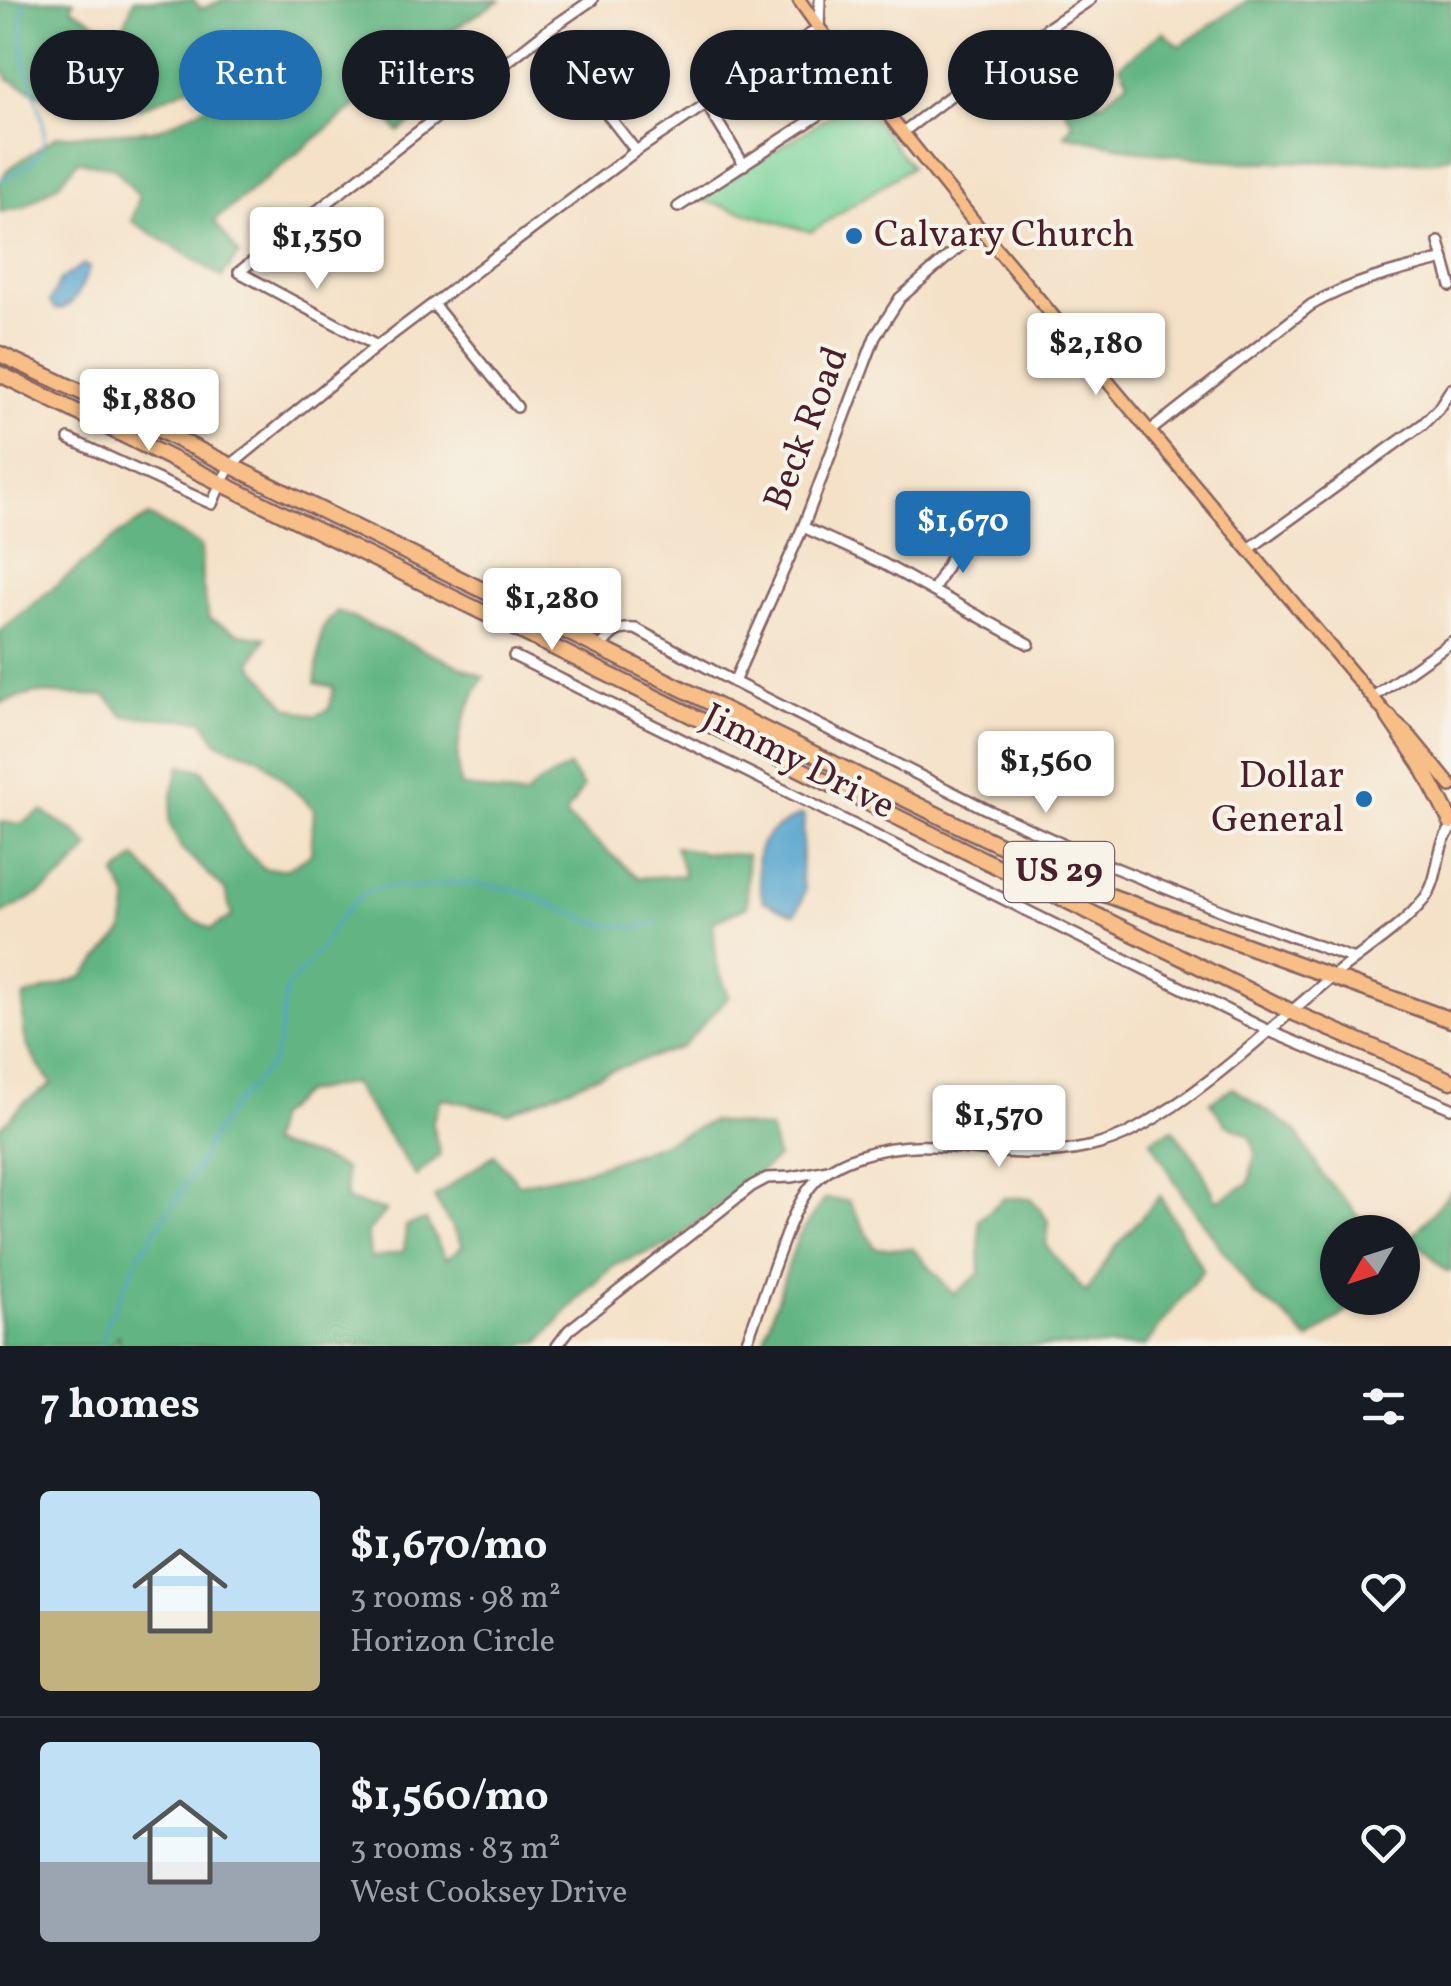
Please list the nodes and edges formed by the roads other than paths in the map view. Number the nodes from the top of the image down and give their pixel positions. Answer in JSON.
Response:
{"nodes":[{"id":1,"x":592,"y":0,"type":"edge"},
{"id":2,"x":799,"y":0,"type":"edge"},
{"id":3,"x":820,"y":0,"type":"edge"},
{"id":4,"x":1090,"y":0,"type":"edge"},
{"id":5,"x":819,"y":28,"type":"junction"},
{"id":6,"x":548,"y":30,"type":"edge"},
{"id":7,"x":816,"y":30,"type":"edge"},
{"id":8,"x":530,"y":44,"type":"edge"},
{"id":9,"x":690,"y":114,"type":"edge"},
{"id":10,"x":612,"y":120,"type":"edge"},
{"id":11,"x":716,"y":120,"type":"edge"},
{"id":12,"x":812,"y":120,"type":"edge"},
{"id":13,"x":893,"y":120,"type":"edge"},
{"id":14,"x":903,"y":132,"type":"junction"},
{"id":15,"x":636,"y":151,"type":"junction"},
{"id":16,"x":744,"y":165,"type":"junction"},
{"id":17,"x":678,"y":207,"type":"dead end"},
{"id":18,"x":980,"y":229,"type":"junction"},
{"id":19,"x":1439,"y":242,"type":"dead end"},
{"id":20,"x":1444,"y":258,"type":"junction"},
{"id":21,"x":1451,"y":286,"type":"edge"},
{"id":22,"x":433,"y":304,"type":"junction"},
{"id":23,"x":377,"y":346,"type":"junction"},
{"id":24,"x":0,"y":354,"type":"edge"},
{"id":25,"x":0,"y":374,"type":"edge"},
{"id":26,"x":1451,"y":389,"type":"edge"},
{"id":27,"x":517,"y":407,"type":"dead end"},
{"id":28,"x":1150,"y":431,"type":"junction"},
{"id":29,"x":69,"y":439,"type":"dead end"},
{"id":30,"x":231,"y":466,"type":"junction"},
{"id":31,"x":220,"y":482,"type":"junction"},
{"id":32,"x":803,"y":527,"type":"junction"},
{"id":33,"x":960,"y":542,"type":"dead end"},
{"id":34,"x":1249,"y":549,"type":"junction"},
{"id":35,"x":933,"y":591,"type":"junction"},
{"id":36,"x":1451,"y":642,"type":"edge"},
{"id":37,"x":1029,"y":644,"type":"dead end"},
{"id":38,"x":600,"y":647,"type":"junction"},
{"id":39,"x":514,"y":656,"type":"dead end"},
{"id":40,"x":587,"y":664,"type":"junction"},
{"id":41,"x":734,"y":682,"type":"junction"},
{"id":42,"x":573,"y":685,"type":"junction"},
{"id":43,"x":1373,"y":697,"type":"junction"},
{"id":44,"x":1389,"y":716,"type":"junction"},
{"id":45,"x":1451,"y":786,"type":"edge"},
{"id":46,"x":1451,"y":826,"type":"edge"},
{"id":47,"x":1354,"y":959,"type":"junction"},
{"id":48,"x":1331,"y":978,"type":"junction"},
{"id":49,"x":1292,"y":1012,"type":"junction"},
{"id":50,"x":1451,"y":1020,"type":"edge"},
{"id":51,"x":1269,"y":1032,"type":"junction"},
{"id":52,"x":1451,"y":1081,"type":"edge"},
{"id":53,"x":1451,"y":1108,"type":"edge"},
{"id":54,"x":828,"y":1170,"type":"junction"},
{"id":55,"x":557,"y":1346,"type":"edge"},
{"id":56,"x":745,"y":1346,"type":"edge"}],
"edges":[{"from":1,"to":6,"type":"street"},
{"from":2,"to":5,"type":"main road"},
{"from":3,"to":5,"type":"street"},
{"from":4,"to":14,"type":"street"},
{"from":5,"to":7,"type":"street"},
{"from":8,"to":23,"type":"street"},
{"from":9,"to":15,"type":"street"},
{"from":10,"to":15,"type":"street"},
{"from":11,"to":16,"type":"street"},
{"from":12,"to":16,"type":"street"},
{"from":13,"to":14,"type":"main road"},
{"from":14,"to":18,"type":"main road"},
{"from":15,"to":22,"type":"street"},
{"from":16,"to":17,"type":"street"},
{"from":18,"to":28,"type":"main road"},
{"from":18,"to":32,"type":"street","name":"Beck Road"},
{"from":19,"to":20,"type":"street"},
{"from":20,"to":21,"type":"street"},
{"from":20,"to":28,"type":"street"},
{"from":22,"to":23,"type":"street"},
{"from":22,"to":27,"type":"street"},
{"from":23,"to":30,"type":"street"},
{"from":24,"to":30,"type":"highway","number":"US 29"},
{"from":25,"to":31,"type":"highway","number":"US 29"},
{"from":26,"to":34,"type":"street"},
{"from":28,"to":34,"type":"main road"},
{"from":29,"to":31,"type":"street"},
{"from":30,"to":31,"type":"street"},
{"from":30,"to":38,"type":"highway","number":"US 29"},
{"from":31,"to":40,"type":"highway","number":"US 29"},
{"from":32,"to":35,"type":"street"},
{"from":32,"to":41,"type":"street","name":"Beck Road"},
{"from":33,"to":35,"type":"street"},
{"from":34,"to":43,"type":"main road"},
{"from":35,"to":37,"type":"street"},
{"from":36,"to":43,"type":"street"},
{"from":38,"to":41,"type":"street"},
{"from":38,"to":48,"type":"highway","number":"US 29"},
{"from":39,"to":42,"type":"street","name":"Jimmy Drive"},
{"from":40,"to":42,"type":"street"},
{"from":40,"to":49,"type":"highway","number":"US 29"},
{"from":41,"to":47,"type":"street"},
{"from":42,"to":51,"type":"street","name":"Jimmy Drive"},
{"from":43,"to":44,"type":"main road"},
{"from":44,"to":45,"type":"main road"},
{"from":44,"to":46,"type":"highway"},
{"from":46,"to":47,"type":"street"},
{"from":47,"to":48,"type":"street"},
{"from":48,"to":49,"type":"street"},
{"from":48,"to":50,"type":"highway","number":"US 29"},
{"from":49,"to":51,"type":"street"},
{"from":49,"to":52,"type":"highway","number":"US 29"},
{"from":51,"to":53,"type":"street","name":"Jimmy Drive"},
{"from":51,"to":54,"type":"street"},
{"from":54,"to":55,"type":"street"},
{"from":54,"to":56,"type":"street"}]}
